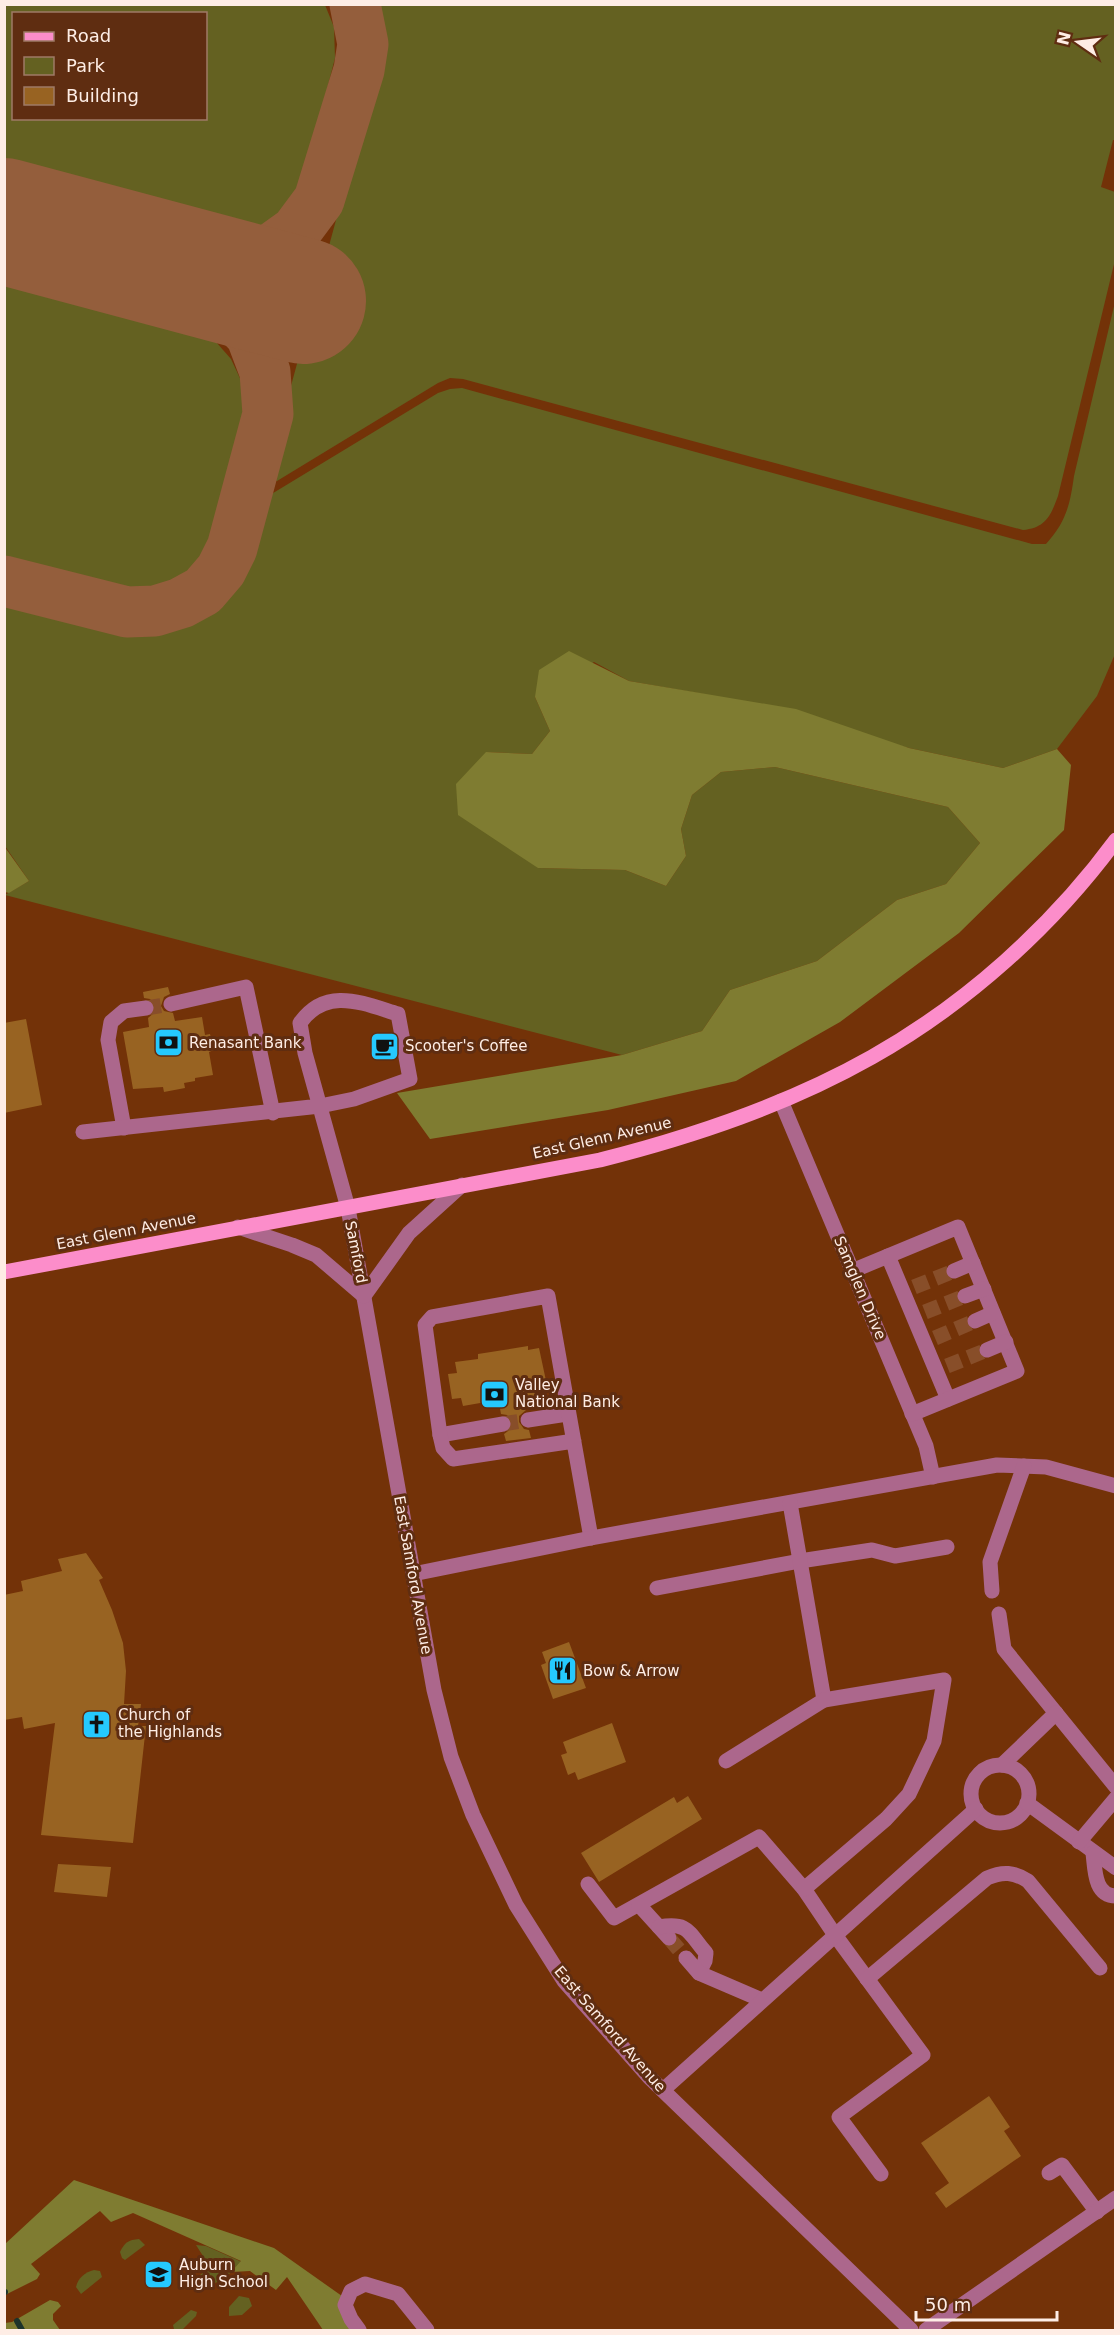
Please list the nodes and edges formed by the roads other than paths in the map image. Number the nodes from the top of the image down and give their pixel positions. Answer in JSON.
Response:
{"nodes":[{"id":1,"x":1116,"y":840,"type":"edge"},
{"id":2,"x":171,"y":1004,"type":"tunnel mouth"},
{"id":3,"x":146,"y":1008,"type":"tunnel mouth"},
{"id":4,"x":781,"y":1101,"type":"junction"},
{"id":5,"x":320,"y":1106,"type":"junction"},
{"id":6,"x":273,"y":1113,"type":"junction"},
{"id":7,"x":124,"y":1128,"type":"junction"},
{"id":8,"x":83,"y":1132,"type":"dead end"},
{"id":9,"x":462,"y":1185,"type":"junction"},
{"id":10,"x":348,"y":1208,"type":"junction"},
{"id":11,"x":238,"y":1227,"type":"junction"},
{"id":12,"x":888,"y":1256,"type":"junction"},
{"id":13,"x":973,"y":1263,"type":"junction"},
{"id":14,"x":852,"y":1271,"type":"junction"},
{"id":15,"x":954,"y":1271,"type":"tunnel mouth"},
{"id":16,"x":4,"y":1272,"type":"edge"},
{"id":17,"x":984,"y":1289,"type":"junction"},
{"id":18,"x":364,"y":1296,"type":"junction"},
{"id":19,"x":965,"y":1296,"type":"tunnel mouth"},
{"id":20,"x":993,"y":1313,"type":"junction"},
{"id":21,"x":975,"y":1321,"type":"tunnel mouth"},
{"id":22,"x":1006,"y":1342,"type":"junction"},
{"id":23,"x":987,"y":1350,"type":"tunnel mouth"},
{"id":24,"x":948,"y":1399,"type":"junction"},
{"id":25,"x":567,"y":1414,"type":"junction"},
{"id":26,"x":912,"y":1414,"type":"junction"},
{"id":27,"x":528,"y":1420,"type":"tunnel mouth"},
{"id":28,"x":502,"y":1424,"type":"tunnel mouth"},
{"id":29,"x":440,"y":1435,"type":"junction"},
{"id":30,"x":574,"y":1441,"type":"junction"},
{"id":31,"x":1024,"y":1466,"type":"junction"},
{"id":32,"x":933,"y":1477,"type":"junction"},
{"id":33,"x":1116,"y":1486,"type":"edge"},
{"id":34,"x":790,"y":1503,"type":"junction"},
{"id":35,"x":591,"y":1538,"type":"junction"},
{"id":36,"x":947,"y":1547,"type":"dead end"},
{"id":37,"x":800,"y":1561,"type":"junction"},
{"id":38,"x":413,"y":1574,"type":"junction"},
{"id":39,"x":657,"y":1588,"type":"dead end"},
{"id":40,"x":992,"y":1591,"type":"dead end"},
{"id":41,"x":999,"y":1614,"type":"dead end"},
{"id":42,"x":824,"y":1700,"type":"junction"},
{"id":43,"x":1056,"y":1713,"type":"junction"},
{"id":44,"x":726,"y":1761,"type":"dead end"},
{"id":45,"x":1002,"y":1765,"type":"junction"},
{"id":46,"x":1116,"y":1787,"type":"edge"},
{"id":47,"x":1116,"y":1798,"type":"edge"},
{"id":48,"x":1027,"y":1803,"type":"junction"},
{"id":49,"x":976,"y":1809,"type":"junction"},
{"id":50,"x":1079,"y":1842,"type":"junction"},
{"id":51,"x":1092,"y":1853,"type":"junction"},
{"id":52,"x":1116,"y":1868,"type":"edge"},
{"id":53,"x":588,"y":1884,"type":"dead end"},
{"id":54,"x":804,"y":1889,"type":"junction"},
{"id":55,"x":1116,"y":1896,"type":"edge"},
{"id":56,"x":639,"y":1905,"type":"junction"},
{"id":57,"x":835,"y":1935,"type":"junction"},
{"id":58,"x":686,"y":1958,"type":"tunnel mouth"},
{"id":59,"x":1100,"y":1968,"type":"dead end"},
{"id":60,"x":699,"y":1973,"type":"junction"},
{"id":61,"x":867,"y":1979,"type":"junction"},
{"id":62,"x":762,"y":2000,"type":"junction"},
{"id":63,"x":663,"y":2090,"type":"junction"},
{"id":64,"x":1049,"y":2173,"type":"dead end"},
{"id":65,"x":881,"y":2174,"type":"dead end"},
{"id":66,"x":1116,"y":2198,"type":"edge"},
{"id":67,"x":1097,"y":2212,"type":"junction"},
{"id":68,"x":359,"y":2331,"type":"edge"},
{"id":69,"x":427,"y":2331,"type":"edge"},
{"id":70,"x":911,"y":2331,"type":"edge"},
{"id":71,"x":926,"y":2331,"type":"edge"}],
"edges":[{"from":1,"to":4,"type":"main road","name":"East Glenn Avenue"},
{"from":2,"to":6,"type":"street"},
{"from":3,"to":7,"type":"street"},
{"from":4,"to":9,"type":"main road","name":"East Glenn Avenue"},
{"from":4,"to":14,"type":"street","name":"Samglen Drive"},
{"from":5,"to":5,"type":"street"},
{"from":5,"to":6,"type":"street"},
{"from":5,"to":10,"type":"street","name":"Samford"},
{"from":6,"to":7,"type":"street"},
{"from":7,"to":8,"type":"street"},
{"from":9,"to":10,"type":"main road","name":"East Glenn Avenue"},
{"from":9,"to":18,"type":"street"},
{"from":10,"to":11,"type":"main road","name":"East Glenn Avenue"},
{"from":10,"to":18,"type":"street","name":"Samford"},
{"from":11,"to":16,"type":"main road","name":"East Glenn Avenue"},
{"from":11,"to":18,"type":"street"},
{"from":12,"to":13,"type":"street"},
{"from":12,"to":14,"type":"street"},
{"from":12,"to":24,"type":"street"},
{"from":13,"to":15,"type":"street"},
{"from":13,"to":17,"type":"street"},
{"from":14,"to":26,"type":"street","name":"Samglen Drive"},
{"from":17,"to":19,"type":"street"},
{"from":17,"to":20,"type":"street"},
{"from":18,"to":38,"type":"street","name":"East Samford Avenue"},
{"from":20,"to":21,"type":"street"},
{"from":20,"to":22,"type":"street"},
{"from":22,"to":23,"type":"street"},
{"from":22,"to":24,"type":"street"},
{"from":24,"to":26,"type":"street"},
{"from":25,"to":27,"type":"street"},
{"from":25,"to":29,"type":"street"},
{"from":25,"to":30,"type":"street"},
{"from":26,"to":32,"type":"street","name":"Samglen Drive"},
{"from":28,"to":29,"type":"street"},
{"from":29,"to":30,"type":"street"},
{"from":30,"to":35,"type":"street"},
{"from":31,"to":32,"type":"street"},
{"from":31,"to":33,"type":"street"},
{"from":31,"to":40,"type":"street"},
{"from":32,"to":34,"type":"street"},
{"from":34,"to":35,"type":"street"},
{"from":34,"to":37,"type":"street"},
{"from":35,"to":38,"type":"street"},
{"from":36,"to":37,"type":"street"},
{"from":37,"to":39,"type":"street"},
{"from":37,"to":42,"type":"street"},
{"from":38,"to":63,"type":"street","name":"East Samford Avenue"},
{"from":41,"to":43,"type":"street"},
{"from":42,"to":44,"type":"street"},
{"from":42,"to":54,"type":"street"},
{"from":43,"to":45,"type":"street"},
{"from":43,"to":46,"type":"street"},
{"from":45,"to":48,"type":"street"},
{"from":45,"to":49,"type":"street"},
{"from":47,"to":50,"type":"street"},
{"from":48,"to":49,"type":"street"},
{"from":48,"to":50,"type":"street"},
{"from":49,"to":57,"type":"street"},
{"from":50,"to":51,"type":"street"},
{"from":51,"to":52,"type":"street"},
{"from":51,"to":55,"type":"street"},
{"from":53,"to":56,"type":"street"},
{"from":54,"to":56,"type":"street"},
{"from":54,"to":57,"type":"street"},
{"from":56,"to":60,"type":"street"},
{"from":57,"to":61,"type":"street"},
{"from":57,"to":62,"type":"street"},
{"from":58,"to":60,"type":"street"},
{"from":59,"to":61,"type":"street"},
{"from":60,"to":62,"type":"street"},
{"from":61,"to":65,"type":"street"},
{"from":62,"to":63,"type":"street"},
{"from":63,"to":70,"type":"street","name":"East Samford Avenue"},
{"from":64,"to":67,"type":"street"},
{"from":66,"to":67,"type":"street"},
{"from":67,"to":71,"type":"street"},
{"from":68,"to":69,"type":"street"}]}
